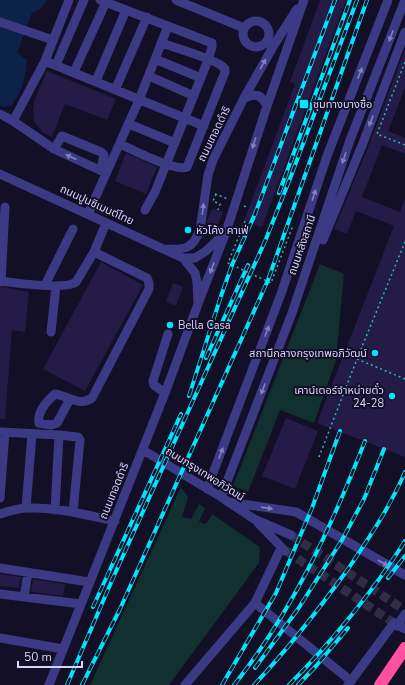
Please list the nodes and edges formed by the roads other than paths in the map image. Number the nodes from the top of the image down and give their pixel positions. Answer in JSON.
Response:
{"nodes":[{"id":1,"x":69,"y":0,"type":"edge"},
{"id":2,"x":84,"y":0,"type":"edge"},
{"id":3,"x":176,"y":0,"type":"edge"},
{"id":4,"x":304,"y":0,"type":"edge"},
{"id":5,"x":388,"y":0,"type":"edge"},
{"id":6,"x":405,"y":0,"type":"edge"},
{"id":7,"x":103,"y":1,"type":"edge"},
{"id":8,"x":126,"y":10,"type":"junction"},
{"id":9,"x":147,"y":17,"type":"junction"},
{"id":10,"x":0,"y":22,"type":"edge"},
{"id":11,"x":168,"y":26,"type":"junction"},
{"id":12,"x":244,"y":28,"type":"junction"},
{"id":13,"x":405,"y":32,"type":"edge"},
{"id":14,"x":53,"y":40,"type":"junction"},
{"id":15,"x":161,"y":43,"type":"junction"},
{"id":16,"x":271,"y":43,"type":"junction"},
{"id":17,"x":155,"y":58,"type":"junction"},
{"id":18,"x":208,"y":60,"type":"junction"},
{"id":19,"x":45,"y":61,"type":"junction"},
{"id":20,"x":56,"y":65,"type":"junction"},
{"id":21,"x":74,"y":72,"type":"junction"},
{"id":22,"x":149,"y":76,"type":"junction"},
{"id":23,"x":201,"y":78,"type":"junction"},
{"id":24,"x":96,"y":82,"type":"junction"},
{"id":25,"x":116,"y":90,"type":"junction"},
{"id":26,"x":194,"y":96,"type":"junction"},
{"id":27,"x":244,"y":98,"type":"junction"},
{"id":28,"x":139,"y":100,"type":"junction"},
{"id":29,"x":267,"y":106,"type":"junction"},
{"id":30,"x":0,"y":114,"type":"edge"},
{"id":31,"x":184,"y":118,"type":"junction"},
{"id":32,"x":13,"y":121,"type":"junction"},
{"id":33,"x":129,"y":124,"type":"junction"},
{"id":34,"x":204,"y":126,"type":"junction"},
{"id":35,"x":175,"y":143,"type":"junction"},
{"id":36,"x":120,"y":144,"type":"junction"},
{"id":37,"x":54,"y":149,"type":"junction"},
{"id":38,"x":166,"y":164,"type":"junction"},
{"id":39,"x":103,"y":172,"type":"junction"},
{"id":40,"x":0,"y":174,"type":"edge"},
{"id":41,"x":5,"y":207,"type":"dead end"},
{"id":42,"x":145,"y":210,"type":"dead end"},
{"id":43,"x":88,"y":214,"type":"junction"},
{"id":44,"x":106,"y":223,"type":"junction"},
{"id":45,"x":73,"y":230,"type":"dead end"},
{"id":46,"x":226,"y":232,"type":"junction"},
{"id":47,"x":164,"y":249,"type":"junction"},
{"id":48,"x":94,"y":252,"type":"junction"},
{"id":49,"x":183,"y":258,"type":"junction"},
{"id":50,"x":1,"y":282,"type":"edge"},
{"id":51,"x":45,"y":285,"type":"junction"},
{"id":52,"x":56,"y":286,"type":"junction"},
{"id":53,"x":198,"y":304,"type":"junction"},
{"id":54,"x":292,"y":313,"type":"junction"},
{"id":55,"x":51,"y":332,"type":"dead end"},
{"id":56,"x":168,"y":334,"type":"dead end"},
{"id":57,"x":165,"y":393,"type":"junction"},
{"id":58,"x":70,"y":399,"type":"dead end"},
{"id":59,"x":2,"y":432,"type":"edge"},
{"id":60,"x":32,"y":434,"type":"junction"},
{"id":61,"x":59,"y":435,"type":"junction"},
{"id":62,"x":143,"y":450,"type":"junction"},
{"id":63,"x":207,"y":489,"type":"junction"},
{"id":64,"x":0,"y":498,"type":"edge"},
{"id":65,"x":225,"y":500,"type":"junction"},
{"id":66,"x":26,"y":508,"type":"junction"},
{"id":67,"x":55,"y":510,"type":"junction"},
{"id":68,"x":73,"y":512,"type":"junction"},
{"id":69,"x":0,"y":514,"type":"edge"},
{"id":70,"x":254,"y":519,"type":"junction"},
{"id":71,"x":115,"y":521,"type":"junction"},
{"id":72,"x":291,"y":535,"type":"tunnel mouth"},
{"id":73,"x":0,"y":568,"type":"edge"},
{"id":74,"x":28,"y":572,"type":"junction"},
{"id":75,"x":405,"y":575,"type":"edge"},
{"id":76,"x":89,"y":582,"type":"junction"},
{"id":77,"x":0,"y":594,"type":"edge"},
{"id":78,"x":24,"y":597,"type":"junction"},
{"id":79,"x":255,"y":603,"type":"junction"},
{"id":80,"x":81,"y":604,"type":"junction"},
{"id":81,"x":404,"y":611,"type":"edge"},
{"id":82,"x":399,"y":626,"type":"edge"},
{"id":83,"x":0,"y":638,"type":"edge"},
{"id":84,"x":405,"y":648,"type":"edge"},
{"id":85,"x":63,"y":649,"type":"junction"},
{"id":86,"x":349,"y":683,"type":"edge"},
{"id":87,"x":49,"y":685,"type":"edge"},
{"id":88,"x":185,"y":685,"type":"edge"},
{"id":89,"x":380,"y":685,"type":"edge"}],
"edges":[{"from":1,"to":14,"type":"street"},
{"from":2,"to":20,"type":"street"},
{"from":3,"to":12,"type":"street"},
{"from":4,"to":16,"type":"street","name":"ถนนเทอดดำริ"},
{"from":4,"to":29,"type":"street","name":"ถนนเทอดดำริ"},
{"from":63,"to":5,"type":"street","name":"ถนนหลังสถานี","one_way":true},
{"from":6,"to":54,"type":"street","name":"ถนนหลังสถานี","one_way":true},
{"from":7,"to":8,"type":"street"},
{"from":7,"to":21,"type":"street"},
{"from":8,"to":9,"type":"street"},
{"from":8,"to":24,"type":"street"},
{"from":9,"to":11,"type":"street"},
{"from":9,"to":25,"type":"street"},
{"from":10,"to":14,"type":"street"},
{"from":11,"to":15,"type":"street"},
{"from":11,"to":18,"type":"street"},
{"from":12,"to":16,"type":"street"},
{"from":12,"to":16,"type":"street"},
{"from":13,"to":54,"type":"street","one_way":true},
{"from":14,"to":19,"type":"street"},
{"from":15,"to":17,"type":"street"},
{"from":15,"to":18,"type":"street"},
{"from":27,"to":16,"type":"street","name":"ถนนเทอดดำริ","one_way":true},
{"from":17,"to":22,"type":"street"},
{"from":17,"to":23,"type":"street"},
{"from":18,"to":23,"type":"street"},
{"from":18,"to":34,"type":"street"},
{"from":19,"to":20,"type":"street"},
{"from":19,"to":32,"type":"street"},
{"from":20,"to":21,"type":"street"},
{"from":21,"to":24,"type":"street"},
{"from":22,"to":26,"type":"street"},
{"from":22,"to":28,"type":"street"},
{"from":23,"to":26,"type":"street"},
{"from":24,"to":25,"type":"street"},
{"from":25,"to":28,"type":"street"},
{"from":26,"to":31,"type":"street"},
{"from":27,"to":29,"type":"street","name":"ถนนเทอดดำริ"},
{"from":47,"to":27,"type":"street","name":"ถนนเทอดดำริ","one_way":true},
{"from":28,"to":31,"type":"street"},
{"from":28,"to":33,"type":"street"},
{"from":29,"to":46,"type":"street","name":"ถนนเทอดดำริ","one_way":true},
{"from":30,"to":32,"type":"street"},
{"from":31,"to":34,"type":"street"},
{"from":31,"to":35,"type":"street"},
{"from":32,"to":37,"type":"street"},
{"from":33,"to":35,"type":"street"},
{"from":33,"to":36,"type":"street"},
{"from":34,"to":38,"type":"street"},
{"from":35,"to":38,"type":"street"},
{"from":36,"to":38,"type":"street"},
{"from":36,"to":39,"type":"street"},
{"from":39,"to":37,"type":"street","one_way":true},
{"from":37,"to":39,"type":"street"},
{"from":38,"to":42,"type":"street"},
{"from":39,"to":43,"type":"street"},
{"from":40,"to":43,"type":"street","name":"ถนนปูนซิเมนต์ไทย"},
{"from":41,"to":50,"type":"street"},
{"from":43,"to":44,"type":"street","name":"ถนนปูนซิเมนต์ไทย"},
{"from":44,"to":47,"type":"street","name":"ถนนปูนซิเมนต์ไทย"},
{"from":44,"to":48,"type":"street"},
{"from":45,"to":51,"type":"street"},
{"from":46,"to":49,"type":"street","name":"ถนนเทอดดำริ"},
{"from":46,"to":53,"type":"street","name":"ถนนเทอดดำริ","one_way":true},
{"from":47,"to":49,"type":"street","name":"ถนนปูนซิเมนต์ไทย"},
{"from":48,"to":52,"type":"street"},
{"from":48,"to":58,"type":"street"},
{"from":49,"to":53,"type":"street","name":"ถนนเทอดดำริ"},
{"from":50,"to":51,"type":"street"},
{"from":51,"to":52,"type":"street"},
{"from":52,"to":55,"type":"street"},
{"from":53,"to":57,"type":"street","name":"ถนนเทอดดำริ"},
{"from":54,"to":65,"type":"street","name":"ถนนหลังสถานี","one_way":true},
{"from":56,"to":57,"type":"street"},
{"from":57,"to":62,"type":"street","name":"ถนนเทอดดำริ"},
{"from":59,"to":60,"type":"street"},
{"from":59,"to":64,"type":"street"},
{"from":60,"to":61,"type":"street"},
{"from":60,"to":66,"type":"street"},
{"from":61,"to":67,"type":"street"},
{"from":61,"to":68,"type":"street"},
{"from":62,"to":63,"type":"street","name":"ถนนกรุงเทพอภิวัฒน์"},
{"from":62,"to":71,"type":"street","name":"ถนนเทอดดำริ"},
{"from":63,"to":65,"type":"street","name":"ถนนกรุงเทพอภิวัฒน์"},
{"from":65,"to":70,"type":"street","name":"ถนนกรุงเทพอภิวัฒน์"},
{"from":65,"to":75,"type":"street","one_way":true},
{"from":66,"to":67,"type":"street"},
{"from":66,"to":69,"type":"street"},
{"from":67,"to":68,"type":"street"},
{"from":68,"to":71,"type":"street"},
{"from":70,"to":72,"type":"street","name":"ถนนกรุงเทพอภิวัฒน์"},
{"from":70,"to":79,"type":"street","name":"ถนนกรุงเทพอภิวัฒน์"},
{"from":71,"to":76,"type":"street","name":"ถนนเทอดดำริ"},
{"from":73,"to":74,"type":"street"},
{"from":74,"to":76,"type":"street"},
{"from":74,"to":78,"type":"street"},
{"from":76,"to":80,"type":"street","name":"ถนนเทอดดำริ"},
{"from":77,"to":78,"type":"street"},
{"from":78,"to":80,"type":"street"},
{"from":79,"to":86,"type":"street"},
{"from":79,"to":88,"type":"street"},
{"from":80,"to":85,"type":"street","name":"ถนนเทอดดำริ"},
{"from":81,"to":82,"type":"street"},
{"from":82,"to":86,"type":"street"},
{"from":83,"to":85,"type":"street"},
{"from":84,"to":89,"type":"highway"},
{"from":85,"to":87,"type":"street","name":"ถนนเทอดดำริ"}]}
